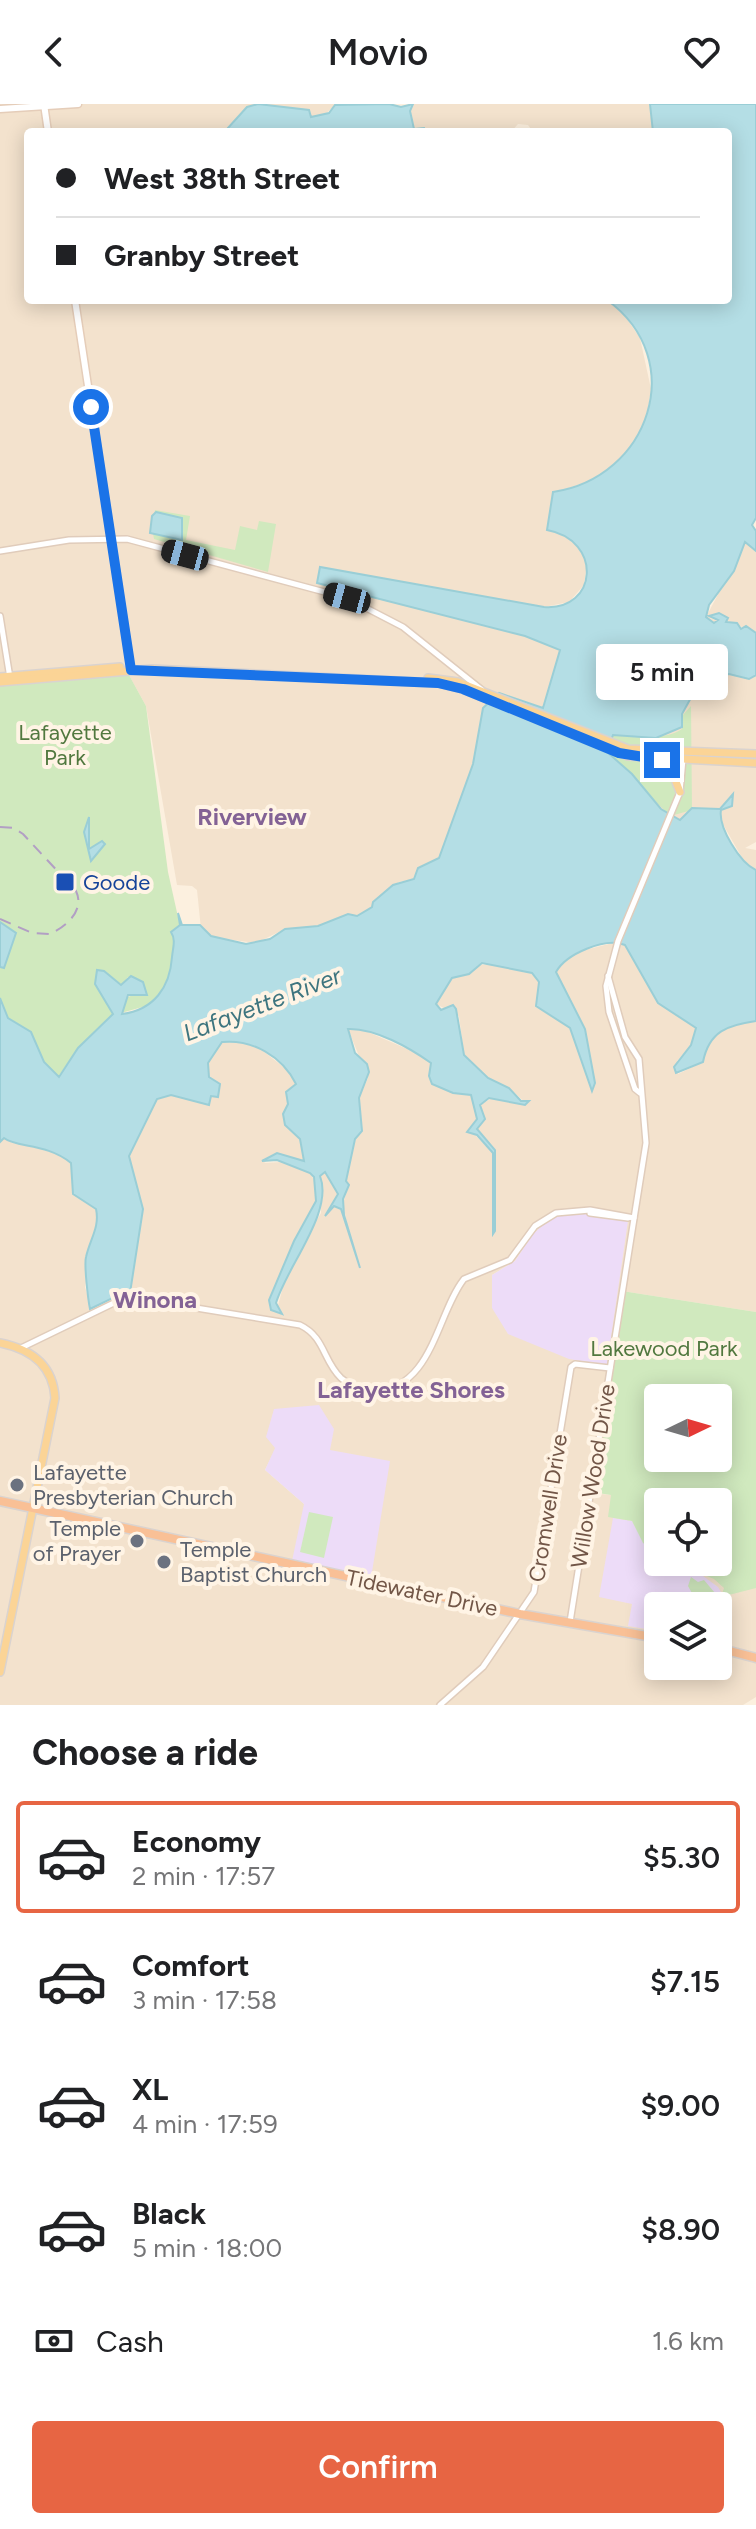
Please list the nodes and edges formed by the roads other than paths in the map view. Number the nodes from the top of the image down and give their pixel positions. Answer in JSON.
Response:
{"nodes":[{"id":1,"x":78,"y":104,"type":"edge"},
{"id":2,"x":44,"y":105,"type":"edge"},
{"id":3,"x":0,"y":109,"type":"edge"},
{"id":4,"x":47,"y":128,"type":"edge"},
{"id":5,"x":76,"y":304,"type":"edge"},
{"id":6,"x":109,"y":537,"type":"junction"},
{"id":7,"x":0,"y":551,"type":"edge"},
{"id":8,"x":0,"y":616,"type":"edge"},
{"id":9,"x":130,"y":668,"type":"junction"},
{"id":10,"x":10,"y":679,"type":"junction"},
{"id":11,"x":0,"y":680,"type":"edge"},
{"id":12,"x":484,"y":695,"type":"junction"},
{"id":13,"x":625,"y":752,"type":"junction"},
{"id":14,"x":756,"y":754,"type":"edge"},
{"id":15,"x":683,"y":756,"type":"junction"},
{"id":16,"x":662,"y":760,"type":"junction"},
{"id":17,"x":756,"y":763,"type":"edge"},
{"id":18,"x":680,"y":792,"type":"junction"},
{"id":19,"x":608,"y":976,"type":"junction"},
{"id":20,"x":640,"y":1093,"type":"junction"},
{"id":21,"x":634,"y":1218,"type":"junction"},
{"id":22,"x":0,"y":1340,"type":"edge"},
{"id":23,"x":24,"y":1346,"type":"junction"},
{"id":24,"x":610,"y":1368,"type":"junction"},
{"id":25,"x":0,"y":1501,"type":"edge"},
{"id":26,"x":34,"y":1508,"type":"junction"},
{"id":27,"x":520,"y":1614,"type":"junction"},
{"id":28,"x":570,"y":1622,"type":"junction"},
{"id":29,"x":644,"y":1635,"type":"edge"},
{"id":30,"x":732,"y":1652,"type":"edge"},
{"id":31,"x":756,"y":1658,"type":"edge"},
{"id":32,"x":0,"y":1672,"type":"edge"},
{"id":33,"x":440,"y":1705,"type":"edge"}],
"edges":[{"from":1,"to":2,"type":"main road"},
{"from":2,"to":3,"type":"main road"},
{"from":2,"to":4,"type":"main road"},
{"from":5,"to":6,"type":"main road"},
{"from":6,"to":7,"type":"street"},
{"from":6,"to":9,"type":"main road"},
{"from":6,"to":12,"type":"street"},
{"from":8,"to":10,"type":"street"},
{"from":9,"to":10,"type":"main road"},
{"from":9,"to":12,"type":"main road"},
{"from":10,"to":11,"type":"main road"},
{"from":12,"to":13,"type":"main road"},
{"from":13,"to":15,"type":"main road"},
{"from":13,"to":16,"type":"main road"},
{"from":14,"to":15,"type":"main road"},
{"from":15,"to":16,"type":"main road"},
{"from":15,"to":17,"type":"main road"},
{"from":15,"to":18,"type":"street","name":"Willow Wood Drive"},
{"from":16,"to":18,"type":"main road"},
{"from":18,"to":19,"type":"street","name":"Willow Wood Drive"},
{"from":19,"to":20,"type":"street","name":"Willow Wood Drive"},
{"from":19,"to":20,"type":"street","name":"Willow Wood Drive"},
{"from":20,"to":21,"type":"street","name":"Willow Wood Drive"},
{"from":21,"to":23,"type":"street"},
{"from":21,"to":24,"type":"street","name":"Willow Wood Drive"},
{"from":22,"to":23,"type":"main road"},
{"from":23,"to":26,"type":"main road"},
{"from":24,"to":27,"type":"street","name":"Cromwell Drive"},
{"from":24,"to":28,"type":"street","name":"Willow Wood Drive"},
{"from":25,"to":26,"type":"highway","name":"Tidewater Drive"},
{"from":26,"to":27,"type":"highway","name":"Tidewater Drive"},
{"from":26,"to":32,"type":"main road"},
{"from":27,"to":28,"type":"highway","name":"Tidewater Drive"},
{"from":27,"to":33,"type":"street","name":"Cromwell Drive"},
{"from":28,"to":29,"type":"highway","name":"Tidewater Drive"},
{"from":30,"to":31,"type":"highway"}]}
